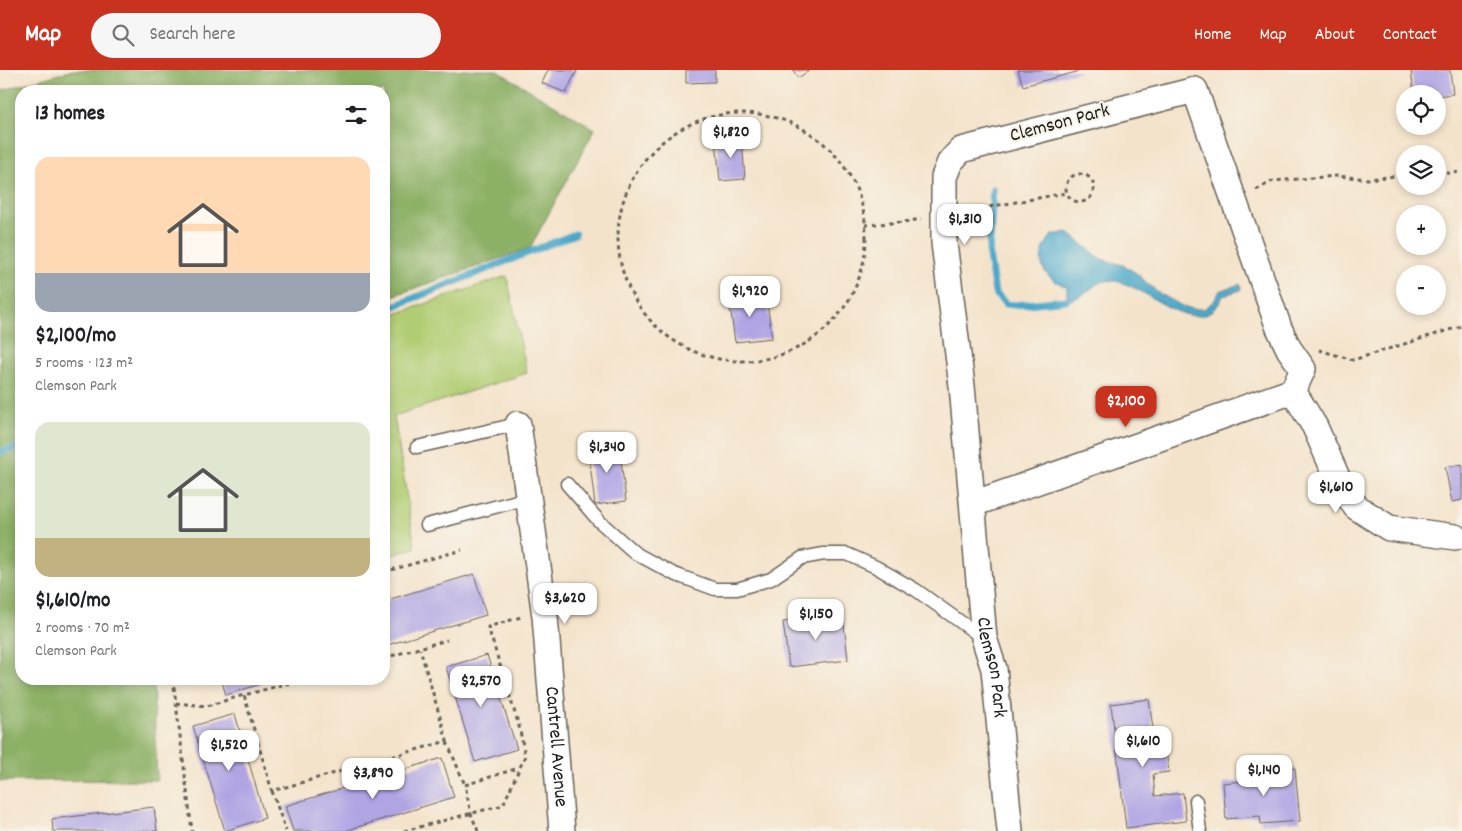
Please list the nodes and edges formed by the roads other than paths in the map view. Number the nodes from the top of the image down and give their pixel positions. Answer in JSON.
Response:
{"nodes":[{"id":1,"x":1191,"y":80,"type":"edge"},
{"id":2,"x":1293,"y":391,"type":"junction"},
{"id":3,"x":518,"y":424,"type":"joint"},
{"id":4,"x":416,"y":448,"type":"dead end"},
{"id":5,"x":567,"y":484,"type":"dead end"},
{"id":6,"x":528,"y":498,"type":"junction"},
{"id":7,"x":973,"y":504,"type":"junction"},
{"id":8,"x":427,"y":525,"type":"dead end"},
{"id":9,"x":1455,"y":537,"type":"dead end"},
{"id":10,"x":984,"y":638,"type":"junction"},
{"id":11,"x":1196,"y":801,"type":"dead end"},
{"id":12,"x":562,"y":831,"type":"edge"},
{"id":13,"x":1010,"y":831,"type":"edge"},
{"id":14,"x":1200,"y":831,"type":"edge"}],
"edges":[{"from":1,"to":2,"type":"street","name":"Clemson Park"},
{"from":1,"to":7,"type":"street","name":"Clemson Park"},
{"from":2,"to":7,"type":"street"},
{"from":2,"to":9,"type":"street"},
{"from":3,"to":4,"type":"lane"},
{"from":3,"to":6,"type":"street","name":"Cantrell Avenue"},
{"from":5,"to":10,"type":"lane"},
{"from":6,"to":8,"type":"lane"},
{"from":6,"to":12,"type":"street","name":"Cantrell Avenue"},
{"from":7,"to":10,"type":"street","name":"Clemson Park"},
{"from":10,"to":13,"type":"street","name":"Clemson Park"},
{"from":11,"to":14,"type":"lane"}]}
